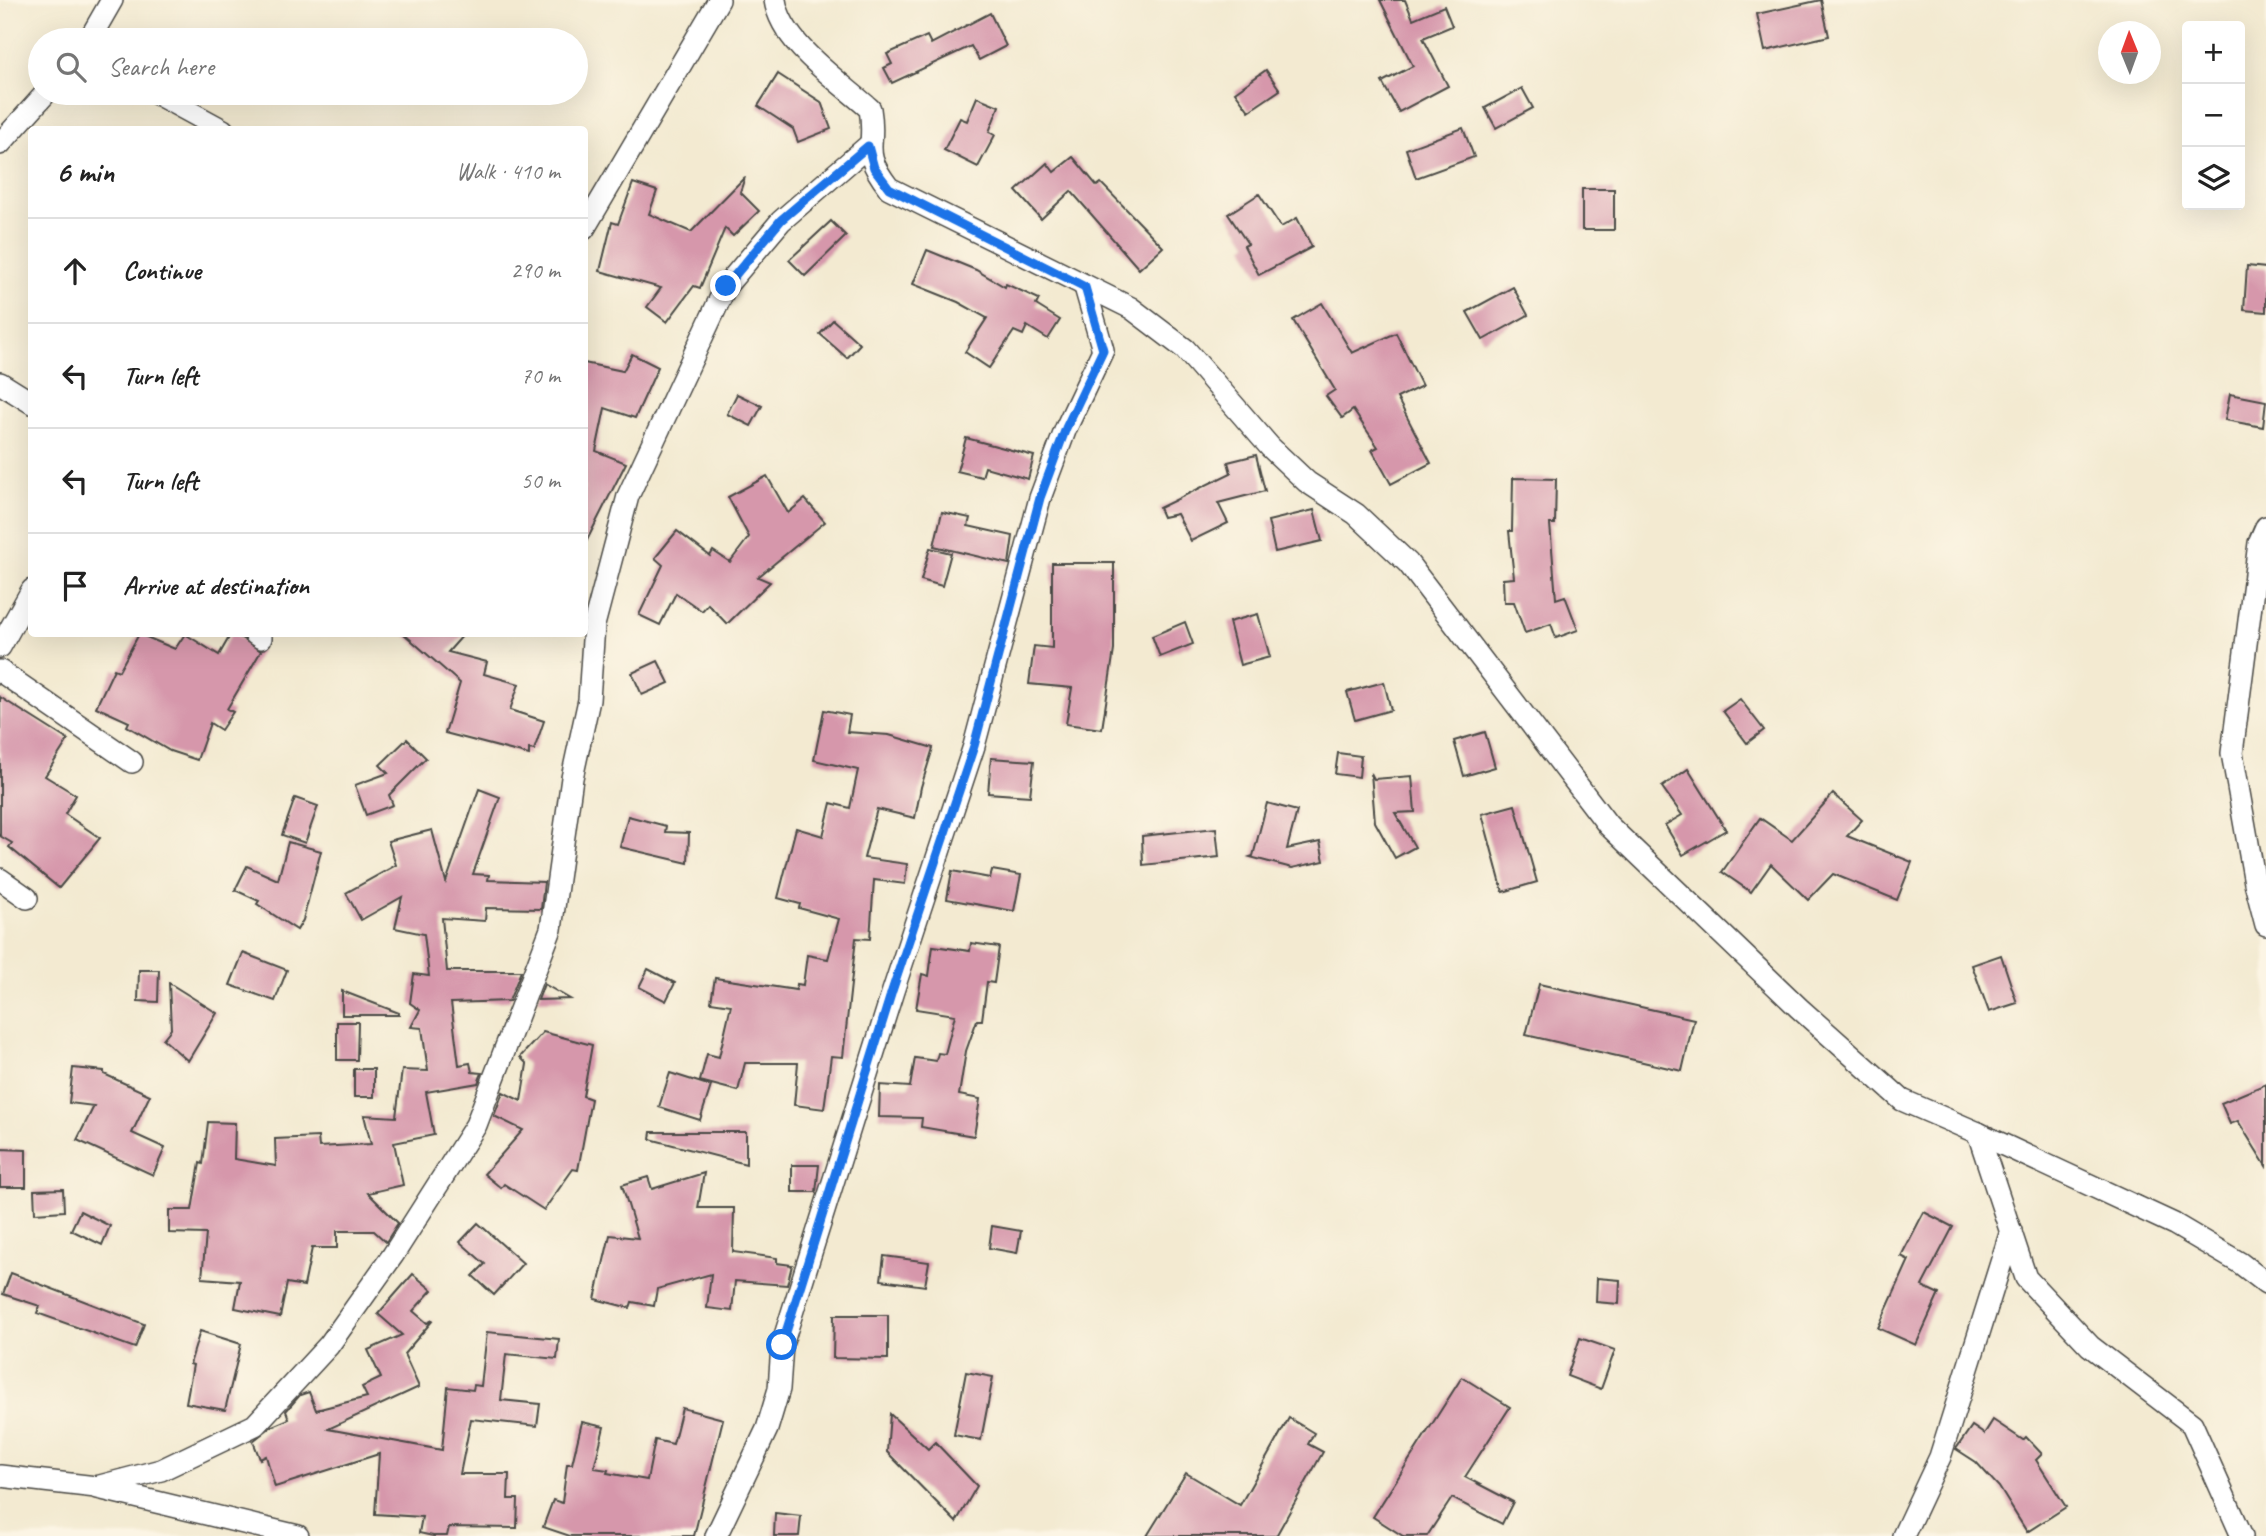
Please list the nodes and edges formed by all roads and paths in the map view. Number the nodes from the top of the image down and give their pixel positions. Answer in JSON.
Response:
{"nodes":[{"id":1,"x":112,"y":0,"type":"edge"},
{"id":2,"x":719,"y":0,"type":"edge"},
{"id":3,"x":775,"y":0,"type":"edge"},
{"id":4,"x":96,"y":28,"type":"edge"},
{"id":5,"x":35,"y":105,"type":"edge"},
{"id":6,"x":177,"y":105,"type":"edge"},
{"id":7,"x":216,"y":126,"type":"edge"},
{"id":8,"x":0,"y":144,"type":"edge"},
{"id":9,"x":868,"y":146,"type":"junction"},
{"id":10,"x":588,"y":222,"type":"edge"},
{"id":11,"x":1085,"y":287,"type":"junction"},
{"id":12,"x":0,"y":383,"type":"edge"},
{"id":13,"x":28,"y":400,"type":"edge"},
{"id":14,"x":2266,"y":527,"type":"edge"},
{"id":15,"x":28,"y":597,"type":"edge"},
{"id":16,"x":589,"y":626,"type":"edge"},
{"id":17,"x":0,"y":647,"type":"edge"},
{"id":18,"x":0,"y":671,"type":"edge"},
{"id":19,"x":132,"y":762,"type":"dead end"},
{"id":20,"x":0,"y":879,"type":"edge"},
{"id":21,"x":27,"y":898,"type":"dead end"},
{"id":22,"x":2266,"y":925,"type":"edge"},
{"id":23,"x":1978,"y":1132,"type":"junction"},
{"id":24,"x":2011,"y":1231,"type":"junction"},
{"id":25,"x":2266,"y":1283,"type":"edge"},
{"id":26,"x":0,"y":1476,"type":"edge"},
{"id":27,"x":96,"y":1488,"type":"junction"},
{"id":28,"x":298,"y":1536,"type":"edge"},
{"id":29,"x":716,"y":1536,"type":"edge"},
{"id":30,"x":1903,"y":1536,"type":"edge"},
{"id":31,"x":2242,"y":1536,"type":"edge"}],
"edges":[{"from":1,"to":4,"type":"street"},
{"from":2,"to":10,"type":"street"},
{"from":3,"to":9,"type":"street"},
{"from":5,"to":8,"type":"street"},
{"from":6,"to":7,"type":"street"},
{"from":9,"to":11,"type":"street"},
{"from":9,"to":16,"type":"street"},
{"from":11,"to":23,"type":"street"},
{"from":11,"to":29,"type":"street"},
{"from":12,"to":13,"type":"street"},
{"from":14,"to":22,"type":"street"},
{"from":15,"to":17,"type":"street"},
{"from":16,"to":27,"type":"street"},
{"from":18,"to":19,"type":"street"},
{"from":20,"to":21,"type":"street"},
{"from":23,"to":24,"type":"street"},
{"from":23,"to":25,"type":"street"},
{"from":24,"to":30,"type":"street"},
{"from":24,"to":31,"type":"street"},
{"from":26,"to":27,"type":"street"},
{"from":27,"to":28,"type":"street"}]}
